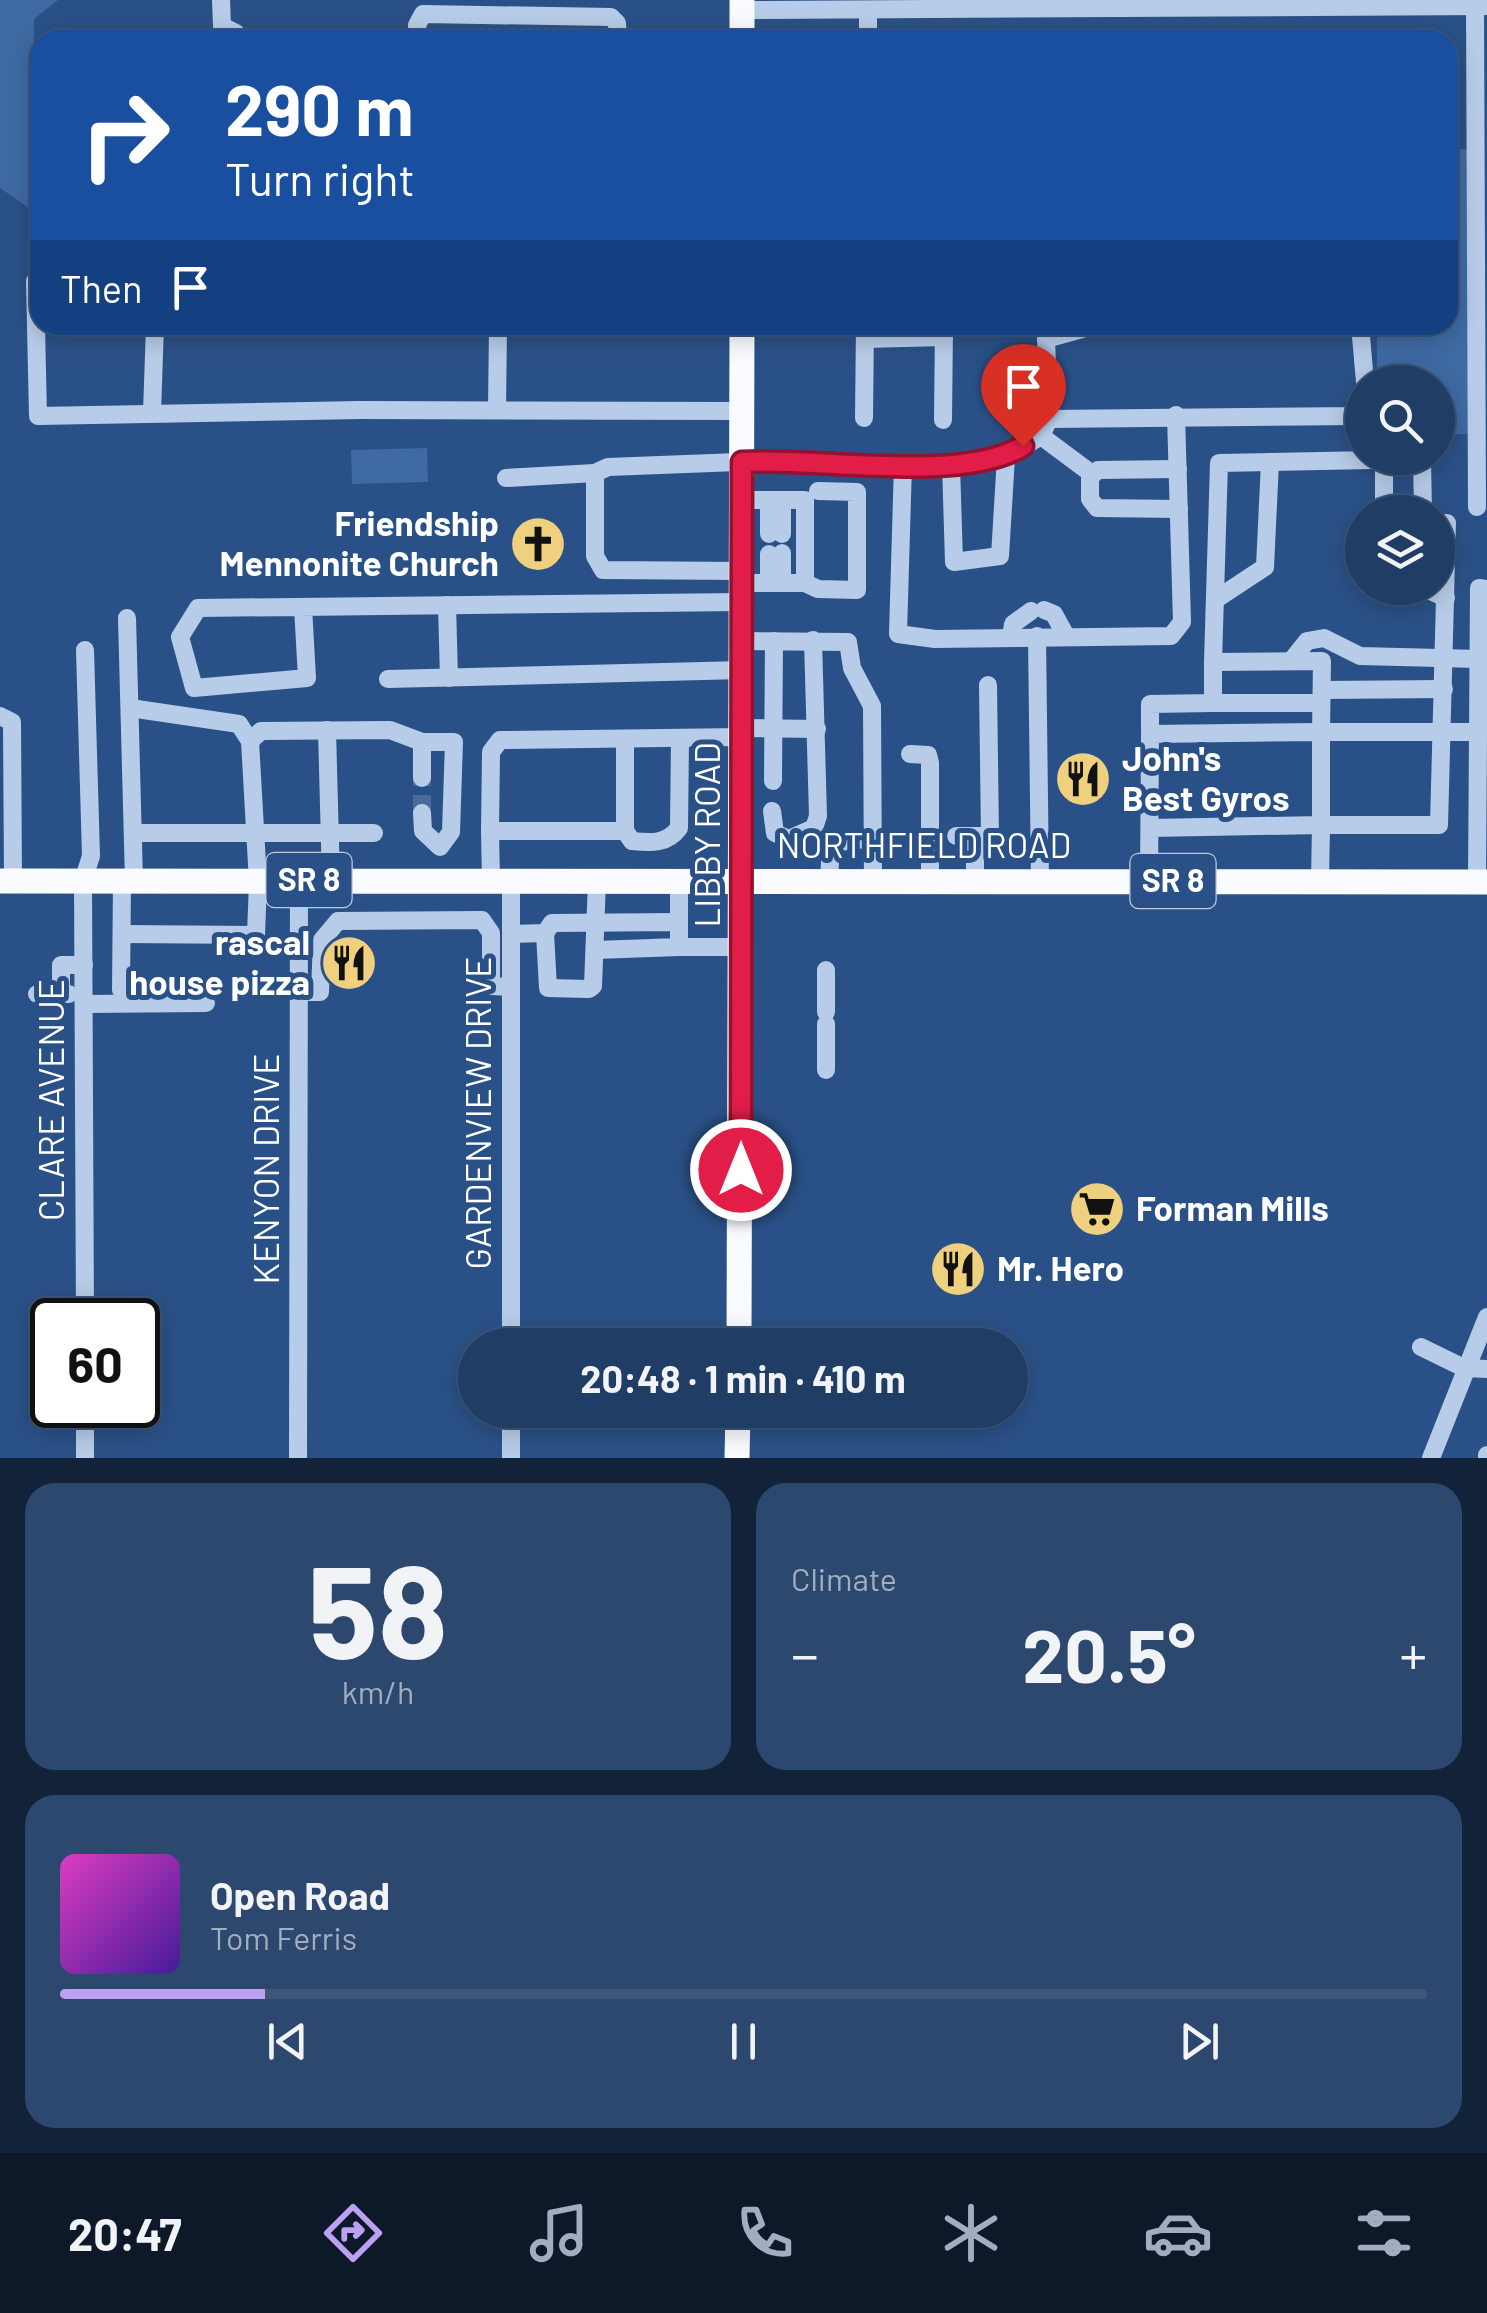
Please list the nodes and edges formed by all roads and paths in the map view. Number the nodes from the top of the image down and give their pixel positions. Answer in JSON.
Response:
{"nodes":[{"id":1,"x":222,"y":0,"type":"edge"},
{"id":2,"x":742,"y":5,"type":"edge"},
{"id":3,"x":1481,"y":6,"type":"edge"},
{"id":4,"x":421,"y":7,"type":"edge"},
{"id":5,"x":611,"y":8,"type":"edge"},
{"id":6,"x":868,"y":10,"type":"junction"},
{"id":7,"x":230,"y":30,"type":"edge"},
{"id":8,"x":868,"y":30,"type":"edge"},
{"id":9,"x":36,"y":335,"type":"edge"},
{"id":10,"x":154,"y":335,"type":"edge"},
{"id":11,"x":498,"y":335,"type":"edge"},
{"id":12,"x":742,"y":335,"type":"edge"},
{"id":13,"x":865,"y":335,"type":"edge"},
{"id":14,"x":944,"y":335,"type":"edge"},
{"id":15,"x":1047,"y":335,"type":"edge"},
{"id":16,"x":1361,"y":335,"type":"edge"},
{"id":17,"x":1481,"y":340,"type":"edge"},
{"id":18,"x":1363,"y":365,"type":"edge"},
{"id":19,"x":498,"y":410,"type":"junction"},
{"id":20,"x":742,"y":411,"type":"junction"},
{"id":21,"x":152,"y":414,"type":"junction"},
{"id":22,"x":1176,"y":415,"type":"junction"},
{"id":23,"x":1345,"y":416,"type":"edge"},
{"id":24,"x":864,"y":418,"type":"dead end"},
{"id":25,"x":942,"y":420,"type":"dead end"},
{"id":26,"x":1045,"y":428,"type":"junction"},
{"id":27,"x":1006,"y":457,"type":"junction"},
{"id":28,"x":1345,"y":461,"type":"edge"},
{"id":29,"x":742,"y":462,"type":"junction"},
{"id":30,"x":1270,"y":462,"type":"junction"},
{"id":31,"x":903,"y":464,"type":"junction"},
{"id":32,"x":951,"y":464,"type":"junction"},
{"id":33,"x":1178,"y":469,"type":"junction"},
{"id":34,"x":595,"y":473,"type":"junction"},
{"id":35,"x":1092,"y":474,"type":"junction"},
{"id":36,"x":506,"y":478,"type":"dead end"},
{"id":37,"x":818,"y":491,"type":"dead end"},
{"id":38,"x":742,"y":500,"type":"junction"},
{"id":39,"x":775,"y":500,"type":"junction"},
{"id":40,"x":1477,"y":507,"type":"dead end"},
{"id":41,"x":1179,"y":509,"type":"junction"},
{"id":42,"x":776,"y":534,"type":"dead end"},
{"id":43,"x":776,"y":554,"type":"dead end"},
{"id":44,"x":806,"y":582,"type":"junction"},
{"id":45,"x":776,"y":583,"type":"junction"},
{"id":46,"x":741,"y":585,"type":"junction"},
{"id":47,"x":1487,"y":588,"type":"edge"},
{"id":48,"x":1216,"y":600,"type":"junction"},
{"id":49,"x":446,"y":605,"type":"junction"},
{"id":50,"x":1446,"y":605,"type":"edge"},
{"id":51,"x":303,"y":607,"type":"junction"},
{"id":52,"x":127,"y":618,"type":"dead end"},
{"id":53,"x":1036,"y":636,"type":"junction"},
{"id":54,"x":1066,"y":636,"type":"junction"},
{"id":55,"x":1011,"y":637,"type":"junction"},
{"id":56,"x":774,"y":640,"type":"junction"},
{"id":57,"x":813,"y":640,"type":"junction"},
{"id":58,"x":741,"y":642,"type":"junction"},
{"id":59,"x":85,"y":650,"type":"dead end"},
{"id":60,"x":1444,"y":659,"type":"junction"},
{"id":61,"x":1479,"y":659,"type":"junction"},
{"id":62,"x":1291,"y":661,"type":"junction"},
{"id":63,"x":1213,"y":662,"type":"junction"},
{"id":64,"x":742,"y":670,"type":"junction"},
{"id":65,"x":449,"y":678,"type":"junction"},
{"id":66,"x":388,"y":679,"type":"dead end"},
{"id":67,"x":988,"y":685,"type":"dead end"},
{"id":68,"x":1444,"y":689,"type":"junction"},
{"id":69,"x":1321,"y":697,"type":"junction"},
{"id":70,"x":1213,"y":703,"type":"junction"},
{"id":71,"x":130,"y":708,"type":"junction"},
{"id":72,"x":0,"y":716,"type":"edge"},
{"id":73,"x":774,"y":728,"type":"junction"},
{"id":74,"x":817,"y":729,"type":"junction"},
{"id":75,"x":327,"y":730,"type":"junction"},
{"id":76,"x":742,"y":732,"type":"junction"},
{"id":77,"x":1321,"y":732,"type":"junction"},
{"id":78,"x":1440,"y":732,"type":"junction"},
{"id":79,"x":1477,"y":732,"type":"junction"},
{"id":80,"x":1150,"y":734,"type":"junction"},
{"id":81,"x":626,"y":740,"type":"junction"},
{"id":82,"x":680,"y":740,"type":"junction"},
{"id":83,"x":250,"y":741,"type":"junction"},
{"id":84,"x":422,"y":742,"type":"junction"},
{"id":85,"x":910,"y":754,"type":"dead end"},
{"id":86,"x":422,"y":778,"type":"tunnel mouth"},
{"id":87,"x":772,"y":796,"type":"junction"},
{"id":88,"x":742,"y":811,"type":"junction"},
{"id":89,"x":422,"y":813,"type":"tunnel mouth"},
{"id":90,"x":1321,"y":825,"type":"junction"},
{"id":91,"x":1150,"y":828,"type":"junction"},
{"id":92,"x":255,"y":830,"type":"junction"},
{"id":93,"x":1482,"y":830,"type":"edge"},
{"id":94,"x":490,"y":831,"type":"junction"},
{"id":95,"x":626,"y":831,"type":"junction"},
{"id":96,"x":329,"y":832,"type":"junction"},
{"id":97,"x":374,"y":832,"type":"dead end"},
{"id":98,"x":133,"y":833,"type":"junction"},
{"id":99,"x":873,"y":838,"type":"junction"},
{"id":100,"x":440,"y":848,"type":"junction"},
{"id":101,"x":299,"y":880,"type":"junction"},
{"id":102,"x":6,"y":881,"type":"edge"},
{"id":103,"x":84,"y":881,"type":"junction"},
{"id":104,"x":128,"y":881,"type":"junction"},
{"id":105,"x":331,"y":881,"type":"junction"},
{"id":106,"x":441,"y":881,"type":"junction"},
{"id":107,"x":501,"y":881,"type":"junction"},
{"id":108,"x":596,"y":881,"type":"junction"},
{"id":109,"x":679,"y":881,"type":"junction"},
{"id":110,"x":744,"y":881,"type":"junction"},
{"id":111,"x":829,"y":881,"type":"junction"},
{"id":112,"x":873,"y":881,"type":"junction"},
{"id":113,"x":975,"y":881,"type":"junction"},
{"id":114,"x":1040,"y":881,"type":"junction"},
{"id":115,"x":1150,"y":881,"type":"junction"},
{"id":116,"x":1320,"y":881,"type":"junction"},
{"id":117,"x":258,"y":882,"type":"junction"},
{"id":118,"x":930,"y":882,"type":"junction"},
{"id":119,"x":1482,"y":882,"type":"edge"},
{"id":120,"x":595,"y":922,"type":"junction"},
{"id":121,"x":679,"y":922,"type":"junction"},
{"id":122,"x":546,"y":933,"type":"junction"},
{"id":123,"x":122,"y":934,"type":"junction"},
{"id":124,"x":511,"y":934,"type":"junction"},
{"id":125,"x":679,"y":947,"type":"junction"},
{"id":126,"x":743,"y":947,"type":"junction"},
{"id":127,"x":595,"y":950,"type":"junction"},
{"id":128,"x":84,"y":965,"type":"junction"},
{"id":129,"x":826,"y":970,"type":"dead end"},
{"id":130,"x":511,"y":986,"type":"junction"},
{"id":131,"x":121,"y":990,"type":"dead end"},
{"id":132,"x":300,"y":992,"type":"junction"},
{"id":133,"x":38,"y":994,"type":"dead end"},
{"id":134,"x":61,"y":994,"type":"junction"},
{"id":135,"x":84,"y":999,"type":"junction"},
{"id":136,"x":206,"y":1003,"type":"dead end"},
{"id":137,"x":826,"y":1070,"type":"dead end"},
{"id":138,"x":85,"y":1298,"type":"edge"},
{"id":139,"x":1487,"y":1317,"type":"edge"},
{"id":140,"x":511,"y":1328,"type":"edge"},
{"id":141,"x":739,"y":1328,"type":"edge"},
{"id":142,"x":1422,"y":1347,"type":"dead end"},
{"id":143,"x":1464,"y":1368,"type":"junction"},
{"id":144,"x":1487,"y":1369,"type":"edge"},
{"id":145,"x":85,"y":1428,"type":"edge"},
{"id":146,"x":511,"y":1428,"type":"edge"},
{"id":147,"x":738,"y":1428,"type":"edge"},
{"id":148,"x":86,"y":1458,"type":"edge"},
{"id":149,"x":298,"y":1458,"type":"edge"},
{"id":150,"x":511,"y":1458,"type":"edge"},
{"id":151,"x":737,"y":1458,"type":"edge"},
{"id":152,"x":1432,"y":1458,"type":"edge"}],
"edges":[{"from":1,"to":7,"type":"street"},
{"from":2,"to":6,"type":"street"},
{"from":3,"to":6,"type":"street"},
{"from":3,"to":17,"type":"street"},
{"from":4,"to":5,"type":"street"},
{"from":6,"to":8,"type":"street"},
{"from":9,"to":21,"type":"street"},
{"from":10,"to":21,"type":"street"},
{"from":11,"to":19,"type":"street"},
{"from":12,"to":20,"type":"main road","name":"LIBBY ROAD"},
{"from":13,"to":24,"type":"street"},
{"from":14,"to":25,"type":"street"},
{"from":15,"to":26,"type":"street"},
{"from":16,"to":18,"type":"street"},
{"from":17,"to":40,"type":"street"},
{"from":19,"to":20,"type":"street"},
{"from":19,"to":21,"type":"street"},
{"from":20,"to":29,"type":"main road","name":"LIBBY ROAD"},
{"from":22,"to":23,"type":"street"},
{"from":22,"to":26,"type":"street"},
{"from":22,"to":33,"type":"street"},
{"from":26,"to":27,"type":"street"},
{"from":26,"to":35,"type":"street"},
{"from":27,"to":32,"type":"street"},
{"from":27,"to":32,"type":"street"},
{"from":28,"to":30,"type":"street"},
{"from":29,"to":31,"type":"street"},
{"from":29,"to":34,"type":"street"},
{"from":29,"to":38,"type":"main road","name":"LIBBY ROAD"},
{"from":30,"to":48,"type":"street"},
{"from":30,"to":48,"type":"street"},
{"from":31,"to":32,"type":"street"},
{"from":31,"to":55,"type":"street"},
{"from":33,"to":35,"type":"street"},
{"from":33,"to":41,"type":"street"},
{"from":34,"to":36,"type":"street"},
{"from":34,"to":46,"type":"street"},
{"from":35,"to":41,"type":"street"},
{"from":37,"to":44,"type":"street"},
{"from":38,"to":39,"type":"street"},
{"from":38,"to":46,"type":"main road","name":"LIBBY ROAD"},
{"from":39,"to":42,"type":"street"},
{"from":39,"to":44,"type":"street"},
{"from":41,"to":54,"type":"street"},
{"from":43,"to":45,"type":"street"},
{"from":44,"to":45,"type":"street"},
{"from":45,"to":46,"type":"street"},
{"from":46,"to":49,"type":"street"},
{"from":46,"to":58,"type":"main road","name":"LIBBY ROAD"},
{"from":47,"to":61,"type":"street"},
{"from":48,"to":63,"type":"street"},
{"from":49,"to":51,"type":"street"},
{"from":49,"to":65,"type":"street"},
{"from":50,"to":60,"type":"street"},
{"from":51,"to":51,"type":"street"},
{"from":52,"to":71,"type":"street"},
{"from":53,"to":54,"type":"street"},
{"from":53,"to":55,"type":"street"},
{"from":53,"to":114,"type":"street"},
{"from":54,"to":55,"type":"street"},
{"from":56,"to":57,"type":"street"},
{"from":56,"to":58,"type":"street"},
{"from":56,"to":73,"type":"street"},
{"from":57,"to":74,"type":"street"},
{"from":57,"to":99,"type":"street"},
{"from":58,"to":64,"type":"main road","name":"LIBBY ROAD"},
{"from":59,"to":103,"type":"street","name":"CLARE AVENUE"},
{"from":60,"to":61,"type":"street"},
{"from":60,"to":62,"type":"street"},
{"from":60,"to":68,"type":"street"},
{"from":61,"to":79,"type":"street"},
{"from":62,"to":63,"type":"street"},
{"from":62,"to":69,"type":"street"},
{"from":63,"to":70,"type":"street"},
{"from":64,"to":65,"type":"street"},
{"from":64,"to":76,"type":"main road","name":"LIBBY ROAD"},
{"from":65,"to":66,"type":"street"},
{"from":67,"to":113,"type":"street"},
{"from":68,"to":69,"type":"street"},
{"from":68,"to":78,"type":"street"},
{"from":69,"to":70,"type":"street"},
{"from":69,"to":77,"type":"street"},
{"from":70,"to":80,"type":"street"},
{"from":71,"to":83,"type":"street"},
{"from":71,"to":98,"type":"street"},
{"from":72,"to":102,"type":"street"},
{"from":73,"to":74,"type":"street"},
{"from":73,"to":76,"type":"street"},
{"from":73,"to":87,"type":"street"},
{"from":74,"to":87,"type":"street"},
{"from":75,"to":83,"type":"street"},
{"from":75,"to":84,"type":"street"},
{"from":75,"to":96,"type":"street"},
{"from":76,"to":82,"type":"street"},
{"from":76,"to":88,"type":"main road","name":"LIBBY ROAD"},
{"from":77,"to":78,"type":"street"},
{"from":77,"to":80,"type":"street"},
{"from":77,"to":90,"type":"street"},
{"from":78,"to":79,"type":"street"},
{"from":78,"to":90,"type":"street"},
{"from":79,"to":93,"type":"street"},
{"from":80,"to":91,"type":"street"},
{"from":81,"to":82,"type":"street"},
{"from":81,"to":94,"type":"street","name":"GARDENVIEW DRIVE"},
{"from":81,"to":95,"type":"street"},
{"from":82,"to":95,"type":"street"},
{"from":83,"to":92,"type":"street"},
{"from":84,"to":86,"type":"street"},
{"from":84,"to":100,"type":"street"},
{"from":85,"to":118,"type":"street"},
{"from":87,"to":88,"type":"street"},
{"from":88,"to":110,"type":"main road","name":"LIBBY ROAD"},
{"from":89,"to":100,"type":"street"},
{"from":90,"to":91,"type":"street"},
{"from":90,"to":116,"type":"street"},
{"from":91,"to":115,"type":"street"},
{"from":92,"to":96,"type":"street"},
{"from":92,"to":98,"type":"street"},
{"from":92,"to":117,"type":"street"},
{"from":93,"to":119,"type":"street"},
{"from":94,"to":95,"type":"street"},
{"from":94,"to":107,"type":"street","name":"GARDENVIEW DRIVE"},
{"from":96,"to":97,"type":"street"},
{"from":96,"to":105,"type":"street"},
{"from":98,"to":104,"type":"street"},
{"from":99,"to":111,"type":"street"},
{"from":99,"to":112,"type":"street"},
{"from":100,"to":106,"type":"street"},
{"from":101,"to":105,"type":"main road","name":"NORTHFIELD ROAD","number":"SR 8"},
{"from":101,"to":117,"type":"main road","name":"NORTHFIELD ROAD","number":"SR 8"},
{"from":101,"to":132,"type":"street","name":"KENYON DRIVE"},
{"from":102,"to":103,"type":"main road","name":"NORTHFIELD ROAD","number":"SR 8"},
{"from":103,"to":104,"type":"main road","name":"NORTHFIELD ROAD","number":"SR 8"},
{"from":103,"to":128,"type":"street","name":"CLARE AVENUE"},
{"from":104,"to":117,"type":"main road","name":"NORTHFIELD ROAD","number":"SR 8"},
{"from":104,"to":123,"type":"street"},
{"from":105,"to":106,"type":"main road","name":"NORTHFIELD ROAD","number":"SR 8"},
{"from":106,"to":107,"type":"main road","name":"NORTHFIELD ROAD","number":"SR 8"},
{"from":107,"to":108,"type":"main road","name":"NORTHFIELD ROAD","number":"SR 8"},
{"from":107,"to":124,"type":"street","name":"GARDENVIEW DRIVE"},
{"from":108,"to":109,"type":"main road","name":"NORTHFIELD ROAD","number":"SR 8"},
{"from":108,"to":120,"type":"street"},
{"from":109,"to":110,"type":"main road","name":"NORTHFIELD ROAD","number":"SR 8"},
{"from":109,"to":121,"type":"street"},
{"from":110,"to":111,"type":"main road","name":"NORTHFIELD ROAD","number":"SR 8"},
{"from":110,"to":126,"type":"main road","name":"LIBBY ROAD"},
{"from":111,"to":112,"type":"main road","name":"NORTHFIELD ROAD","number":"SR 8"},
{"from":112,"to":118,"type":"main road","name":"NORTHFIELD ROAD","number":"SR 8"},
{"from":113,"to":114,"type":"main road","name":"NORTHFIELD ROAD","number":"SR 8"},
{"from":113,"to":118,"type":"main road","name":"NORTHFIELD ROAD","number":"SR 8"},
{"from":114,"to":115,"type":"main road","name":"NORTHFIELD ROAD","number":"SR 8"},
{"from":115,"to":116,"type":"main road","name":"NORTHFIELD ROAD","number":"SR 8"},
{"from":116,"to":119,"type":"main road","name":"NORTHFIELD ROAD","number":"SR 8"},
{"from":117,"to":123,"type":"street"},
{"from":120,"to":121,"type":"street"},
{"from":120,"to":122,"type":"street"},
{"from":120,"to":127,"type":"street"},
{"from":121,"to":125,"type":"street"},
{"from":122,"to":124,"type":"street"},
{"from":122,"to":127,"type":"street"},
{"from":123,"to":131,"type":"street"},
{"from":124,"to":130,"type":"street","name":"GARDENVIEW DRIVE"},
{"from":125,"to":126,"type":"street"},
{"from":125,"to":127,"type":"street"},
{"from":126,"to":141,"type":"main road","name":"LIBBY ROAD"},
{"from":128,"to":134,"type":"street"},
{"from":128,"to":135,"type":"street","name":"CLARE AVENUE"},
{"from":129,"to":137,"type":"street"},
{"from":130,"to":132,"type":"street"},
{"from":130,"to":140,"type":"street","name":"GARDENVIEW DRIVE"},
{"from":132,"to":149,"type":"street","name":"KENYON DRIVE"},
{"from":133,"to":134,"type":"street"},
{"from":134,"to":135,"type":"street"},
{"from":135,"to":136,"type":"street"},
{"from":135,"to":138,"type":"street","name":"CLARE AVENUE"},
{"from":139,"to":143,"type":"street"},
{"from":142,"to":143,"type":"street"},
{"from":143,"to":144,"type":"street"},
{"from":143,"to":152,"type":"street"},
{"from":145,"to":148,"type":"street"},
{"from":146,"to":150,"type":"street"},
{"from":147,"to":151,"type":"main road"}]}
